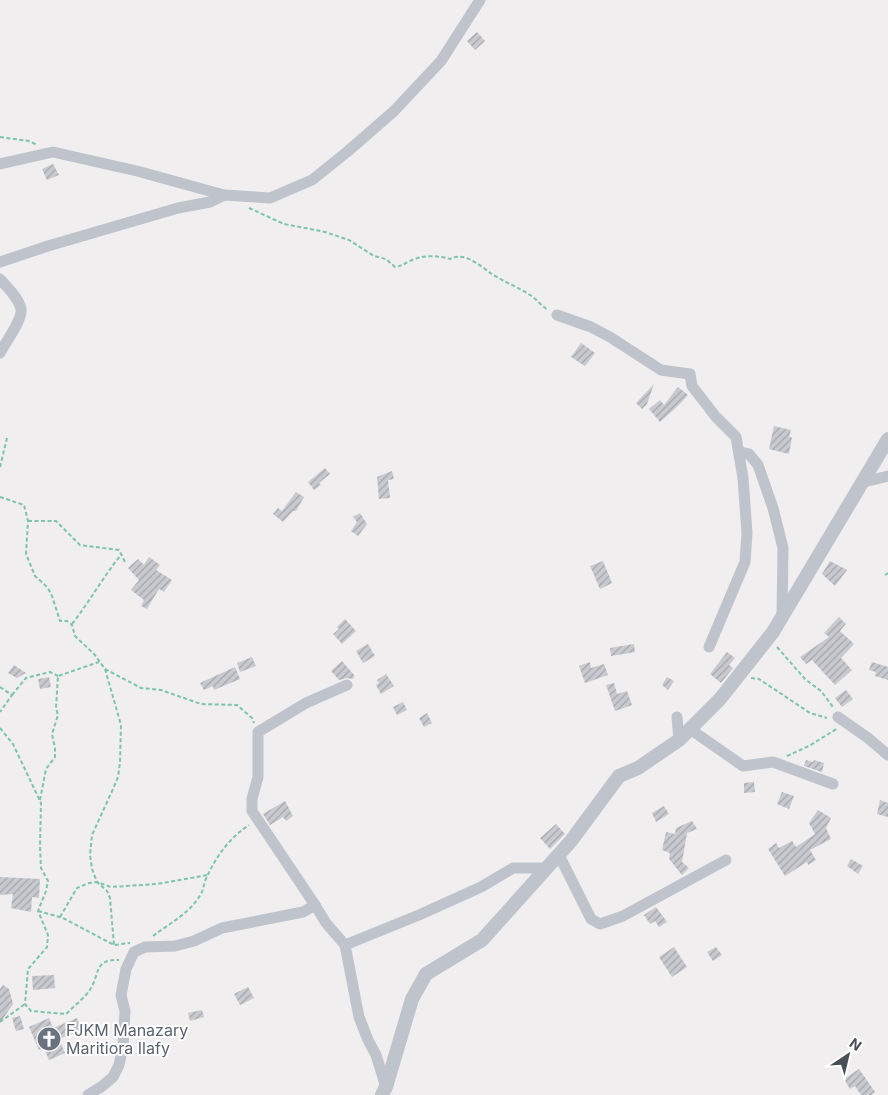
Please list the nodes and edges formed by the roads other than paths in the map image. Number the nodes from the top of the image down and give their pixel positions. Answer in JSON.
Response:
{"nodes":[{"id":1,"x":480,"y":0,"type":"edge"},
{"id":2,"x":0,"y":164,"type":"edge"},
{"id":3,"x":224,"y":196,"type":"junction"},
{"id":4,"x":0,"y":262,"type":"edge"},
{"id":5,"x":0,"y":279,"type":"edge"},
{"id":6,"x":557,"y":315,"type":"road end"},
{"id":7,"x":0,"y":353,"type":"edge"},
{"id":8,"x":888,"y":439,"type":"edge"},
{"id":9,"x":739,"y":452,"type":"junction"},
{"id":10,"x":888,"y":476,"type":"edge"},
{"id":11,"x":864,"y":482,"type":"junction"},
{"id":12,"x":782,"y":618,"type":"junction"},
{"id":13,"x":709,"y":647,"type":"dead end"},
{"id":14,"x":347,"y":685,"type":"dead end"},
{"id":15,"x":677,"y":717,"type":"dead end"},
{"id":16,"x":842,"y":720,"type":"road end"},
{"id":17,"x":690,"y":729,"type":"junction"},
{"id":18,"x":679,"y":740,"type":"junction"},
{"id":19,"x":888,"y":755,"type":"edge"},
{"id":20,"x":833,"y":784,"type":"dead end"},
{"id":21,"x":559,"y":855,"type":"junction"},
{"id":22,"x":726,"y":860,"type":"dead end"},
{"id":23,"x":546,"y":868,"type":"junction"},
{"id":24,"x":315,"y":905,"type":"junction"},
{"id":25,"x":345,"y":945,"type":"junction"},
{"id":26,"x":384,"y":1091,"type":"edge"},
{"id":27,"x":88,"y":1095,"type":"edge"}],
"edges":[{"from":1,"to":3,"type":"street"},
{"from":2,"to":3,"type":"street"},
{"from":3,"to":4,"type":"street"},
{"from":5,"to":7,"type":"street"},
{"from":6,"to":9,"type":"street"},
{"from":8,"to":11,"type":"street"},
{"from":9,"to":12,"type":"street"},
{"from":9,"to":13,"type":"street"},
{"from":10,"to":11,"type":"street"},
{"from":11,"to":12,"type":"street"},
{"from":12,"to":17,"type":"street"},
{"from":14,"to":24,"type":"street"},
{"from":15,"to":18,"type":"street"},
{"from":16,"to":19,"type":"street"},
{"from":17,"to":18,"type":"street"},
{"from":17,"to":20,"type":"street"},
{"from":18,"to":21,"type":"street"},
{"from":21,"to":22,"type":"street"},
{"from":21,"to":23,"type":"street"},
{"from":23,"to":25,"type":"street"},
{"from":23,"to":26,"type":"street"},
{"from":24,"to":25,"type":"street"},
{"from":24,"to":27,"type":"street"},
{"from":25,"to":26,"type":"street"}]}
